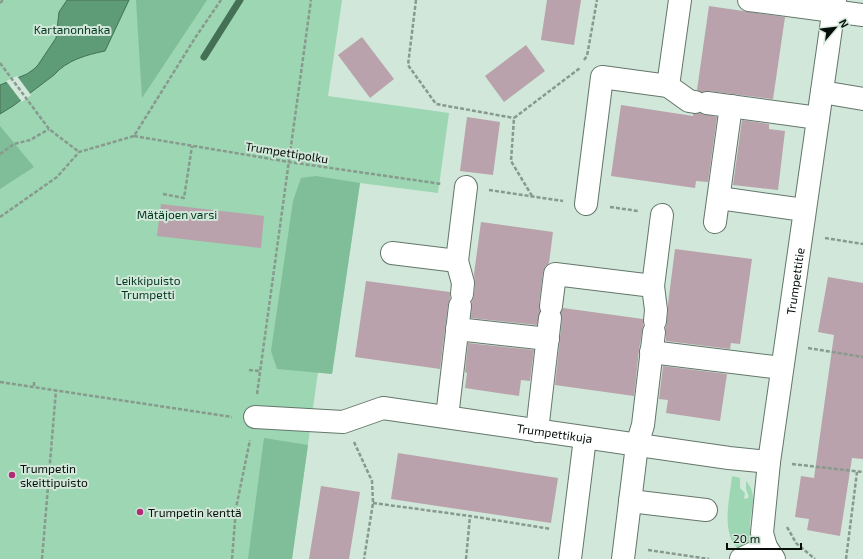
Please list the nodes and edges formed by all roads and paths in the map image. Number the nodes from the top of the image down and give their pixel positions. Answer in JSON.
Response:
{"nodes":[{"id":1,"x":3,"y":0,"type":"edge"},
{"id":2,"x":221,"y":0,"type":"edge"},
{"id":3,"x":311,"y":0,"type":"edge"},
{"id":4,"x":416,"y":0,"type":"edge"},
{"id":5,"x":597,"y":0,"type":"edge"},
{"id":6,"x":680,"y":0,"type":"edge"},
{"id":7,"x":749,"y":0,"type":"edge"},
{"id":8,"x":0,"y":3,"type":"edge"},
{"id":9,"x":834,"y":6,"type":"edge"},
{"id":10,"x":863,"y":15,"type":"edge"},
{"id":11,"x":584,"y":61,"type":"dead end"},
{"id":12,"x":0,"y":62,"type":"edge"},
{"id":13,"x":581,"y":67,"type":"dead end"},
{"id":14,"x":668,"y":86,"type":"junction"},
{"id":15,"x":822,"y":92,"type":"junction"},
{"id":16,"x":863,"y":99,"type":"edge"},
{"id":17,"x":731,"y":106,"type":"junction"},
{"id":18,"x":514,"y":118,"type":"junction"},
{"id":19,"x":818,"y":118,"type":"junction"},
{"id":20,"x":48,"y":129,"type":"junction"},
{"id":21,"x":134,"y":136,"type":"junction"},
{"id":22,"x":192,"y":146,"type":"junction"},
{"id":23,"x":79,"y":152,"type":"junction"},
{"id":24,"x":0,"y":154,"type":"edge"},
{"id":25,"x":289,"y":162,"type":"junction"},
{"id":26,"x":437,"y":183,"type":"dead end"},
{"id":27,"x":466,"y":187,"type":"dead end"},
{"id":28,"x":163,"y":194,"type":"dead end"},
{"id":29,"x":532,"y":196,"type":"dead end"},
{"id":30,"x":718,"y":198,"type":"junction"},
{"id":31,"x":586,"y":204,"type":"dead end"},
{"id":32,"x":804,"y":210,"type":"junction"},
{"id":33,"x":662,"y":215,"type":"dead end"},
{"id":34,"x":0,"y":217,"type":"edge"},
{"id":35,"x":715,"y":222,"type":"dead end"},
{"id":36,"x":821,"y":237,"type":"dead end"},
{"id":37,"x":863,"y":244,"type":"edge"},
{"id":38,"x":392,"y":253,"type":"dead end"},
{"id":39,"x":457,"y":261,"type":"junction"},
{"id":40,"x":653,"y":286,"type":"junction"},
{"id":41,"x":457,"y":329,"type":"junction"},
{"id":42,"x":653,"y":335,"type":"junction"},
{"id":43,"x":548,"y":339,"type":"junction"},
{"id":44,"x":806,"y":348,"type":"dead end"},
{"id":45,"x":863,"y":356,"type":"edge"},
{"id":46,"x":782,"y":368,"type":"junction"},
{"id":47,"x":249,"y":370,"type":"dead end"},
{"id":48,"x":34,"y":380,"type":"dead end"},
{"id":49,"x":0,"y":382,"type":"edge"},
{"id":50,"x":34,"y":386,"type":"junction"},
{"id":51,"x":56,"y":390,"type":"junction"},
{"id":52,"x":255,"y":417,"type":"junction"},
{"id":53,"x":447,"y":418,"type":"junction"},
{"id":54,"x":343,"y":422,"type":"junction"},
{"id":55,"x":537,"y":431,"type":"junction"},
{"id":56,"x":585,"y":438,"type":"junction"},
{"id":57,"x":637,"y":445,"type":"junction"},
{"id":58,"x":769,"y":462,"type":"junction"},
{"id":59,"x":790,"y":471,"type":"dead end"},
{"id":60,"x":858,"y":472,"type":"junction"},
{"id":61,"x":863,"y":472,"type":"edge"},
{"id":62,"x":630,"y":501,"type":"junction"},
{"id":63,"x":373,"y":503,"type":"junction"},
{"id":64,"x":706,"y":510,"type":"dead end"},
{"id":65,"x":470,"y":516,"type":"junction"},
{"id":66,"x":786,"y":521,"type":"dead end"},
{"id":67,"x":573,"y":533,"type":"junction"},
{"id":68,"x":770,"y":553,"type":"edge"},
{"id":69,"x":42,"y":559,"type":"edge"},
{"id":70,"x":232,"y":559,"type":"edge"},
{"id":71,"x":364,"y":559,"type":"edge"},
{"id":72,"x":466,"y":559,"type":"edge"},
{"id":73,"x":570,"y":559,"type":"edge"},
{"id":74,"x":623,"y":559,"type":"edge"},
{"id":75,"x":741,"y":559,"type":"edge"},
{"id":76,"x":815,"y":559,"type":"edge"},
{"id":77,"x":846,"y":559,"type":"edge"}],
"edges":[{"from":1,"to":8,"type":"path"},
{"from":2,"to":21,"type":"path"},
{"from":3,"to":25,"type":"path"},
{"from":4,"to":18,"type":"path"},
{"from":5,"to":11,"type":"path"},
{"from":6,"to":14,"type":"street"},
{"from":7,"to":9,"type":"street"},
{"from":9,"to":10,"type":"street"},
{"from":9,"to":15,"type":"street","name":"Trumpettitie"},
{"from":12,"to":20,"type":"path"},
{"from":13,"to":18,"type":"path"},
{"from":14,"to":17,"type":"street"},
{"from":14,"to":31,"type":"street"},
{"from":15,"to":16,"type":"street"},
{"from":15,"to":19,"type":"street","name":"Trumpettitie"},
{"from":17,"to":19,"type":"street"},
{"from":17,"to":30,"type":"street"},
{"from":18,"to":29,"type":"path"},
{"from":19,"to":32,"type":"street","name":"Trumpettitie"},
{"from":20,"to":23,"type":"path"},
{"from":20,"to":24,"type":"path"},
{"from":21,"to":22,"type":"path","name":"Trumpettipolku"},
{"from":21,"to":23,"type":"path"},
{"from":22,"to":25,"type":"path","name":"Trumpettipolku"},
{"from":22,"to":28,"type":"path"},
{"from":23,"to":34,"type":"path"},
{"from":25,"to":26,"type":"path","name":"Trumpettipolku"},
{"from":25,"to":47,"type":"path"},
{"from":27,"to":39,"type":"street"},
{"from":30,"to":32,"type":"street"},
{"from":30,"to":35,"type":"street"},
{"from":32,"to":46,"type":"street","name":"Trumpettitie"},
{"from":33,"to":40,"type":"street"},
{"from":36,"to":37,"type":"path"},
{"from":38,"to":39,"type":"street"},
{"from":39,"to":41,"type":"street"},
{"from":40,"to":42,"type":"street"},
{"from":40,"to":43,"type":"street"},
{"from":41,"to":43,"type":"street"},
{"from":41,"to":53,"type":"street"},
{"from":42,"to":46,"type":"street"},
{"from":42,"to":57,"type":"street"},
{"from":43,"to":55,"type":"street"},
{"from":44,"to":45,"type":"path"},
{"from":46,"to":58,"type":"street","name":"Trumpettitie"},
{"from":48,"to":50,"type":"path"},
{"from":49,"to":50,"type":"path"},
{"from":50,"to":51,"type":"path"},
{"from":51,"to":52,"type":"path"},
{"from":51,"to":69,"type":"path"},
{"from":52,"to":54,"type":"street"},
{"from":52,"to":70,"type":"path"},
{"from":53,"to":54,"type":"street","name":"Trumpettikuja"},
{"from":53,"to":55,"type":"street","name":"Trumpettikuja"},
{"from":54,"to":63,"type":"path"},
{"from":55,"to":56,"type":"street","name":"Trumpettikuja"},
{"from":56,"to":57,"type":"street","name":"Trumpettikuja"},
{"from":56,"to":67,"type":"street"},
{"from":57,"to":58,"type":"street","name":"Trumpettikuja"},
{"from":57,"to":62,"type":"street"},
{"from":58,"to":68,"type":"street","name":"Trumpettitie"},
{"from":59,"to":60,"type":"path"},
{"from":60,"to":61,"type":"path"},
{"from":60,"to":77,"type":"path"},
{"from":62,"to":64,"type":"street"},
{"from":62,"to":74,"type":"street"},
{"from":63,"to":65,"type":"path"},
{"from":63,"to":71,"type":"path"},
{"from":65,"to":67,"type":"path"},
{"from":65,"to":72,"type":"path"},
{"from":66,"to":76,"type":"path"},
{"from":67,"to":73,"type":"street"},
{"from":68,"to":75,"type":"street"}]}
